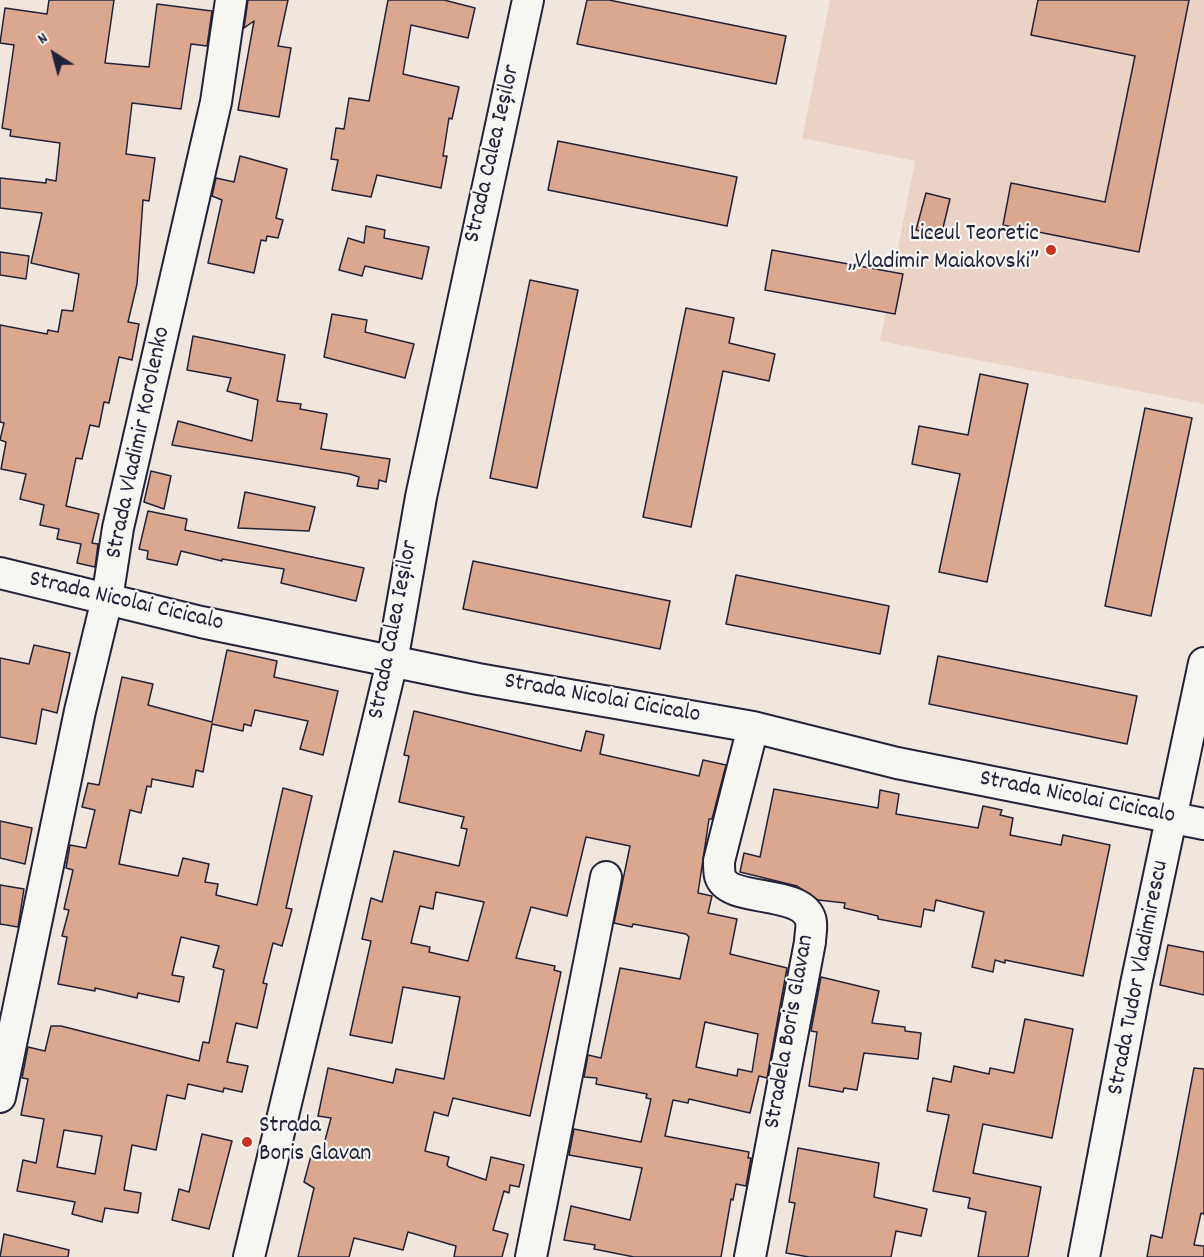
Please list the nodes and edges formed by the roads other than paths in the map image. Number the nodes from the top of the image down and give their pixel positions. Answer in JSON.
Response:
{"nodes":[{"id":1,"x":231,"y":0,"type":"edge"},
{"id":2,"x":528,"y":0,"type":"edge"},
{"id":3,"x":0,"y":573,"type":"edge"},
{"id":4,"x":107,"y":599,"type":"junction"},
{"id":5,"x":392,"y":662,"type":"junction"},
{"id":6,"x":1204,"y":663,"type":"edge"},
{"id":7,"x":753,"y":727,"type":"junction"},
{"id":8,"x":1173,"y":818,"type":"junction"},
{"id":9,"x":1204,"y":824,"type":"edge"},
{"id":10,"x":606,"y":877,"type":"dead end"},
{"id":11,"x":0,"y":1097,"type":"edge"},
{"id":12,"x":249,"y":1257,"type":"edge"},
{"id":13,"x":531,"y":1257,"type":"edge"},
{"id":14,"x":750,"y":1257,"type":"edge"},
{"id":15,"x":1084,"y":1257,"type":"edge"}],
"edges":[{"from":1,"to":4,"type":"street","name":"Strada Vladimir Korolenko"},
{"from":2,"to":5,"type":"street","name":"Strada Calea Ieșilor"},
{"from":3,"to":4,"type":"street","name":"Strada Nicolai Cicicalo"},
{"from":4,"to":5,"type":"street","name":"Strada Nicolai Cicicalo"},
{"from":4,"to":11,"type":"street","name":"Strada Vladimir Korolenko"},
{"from":5,"to":7,"type":"street","name":"Strada Nicolai Cicicalo"},
{"from":5,"to":12,"type":"street","name":"Strada Calea Ieșilor"},
{"from":6,"to":8,"type":"street","name":"Strada Tudor Vladimirescu"},
{"from":7,"to":8,"type":"street","name":"Strada Nicolai Cicicalo"},
{"from":7,"to":14,"type":"street","name":"Stradela Boris Glavan"},
{"from":8,"to":9,"type":"street","name":"Strada Nicolai Cicicalo"},
{"from":8,"to":15,"type":"street","name":"Strada Tudor Vladimirescu"},
{"from":10,"to":13,"type":"street"}]}
